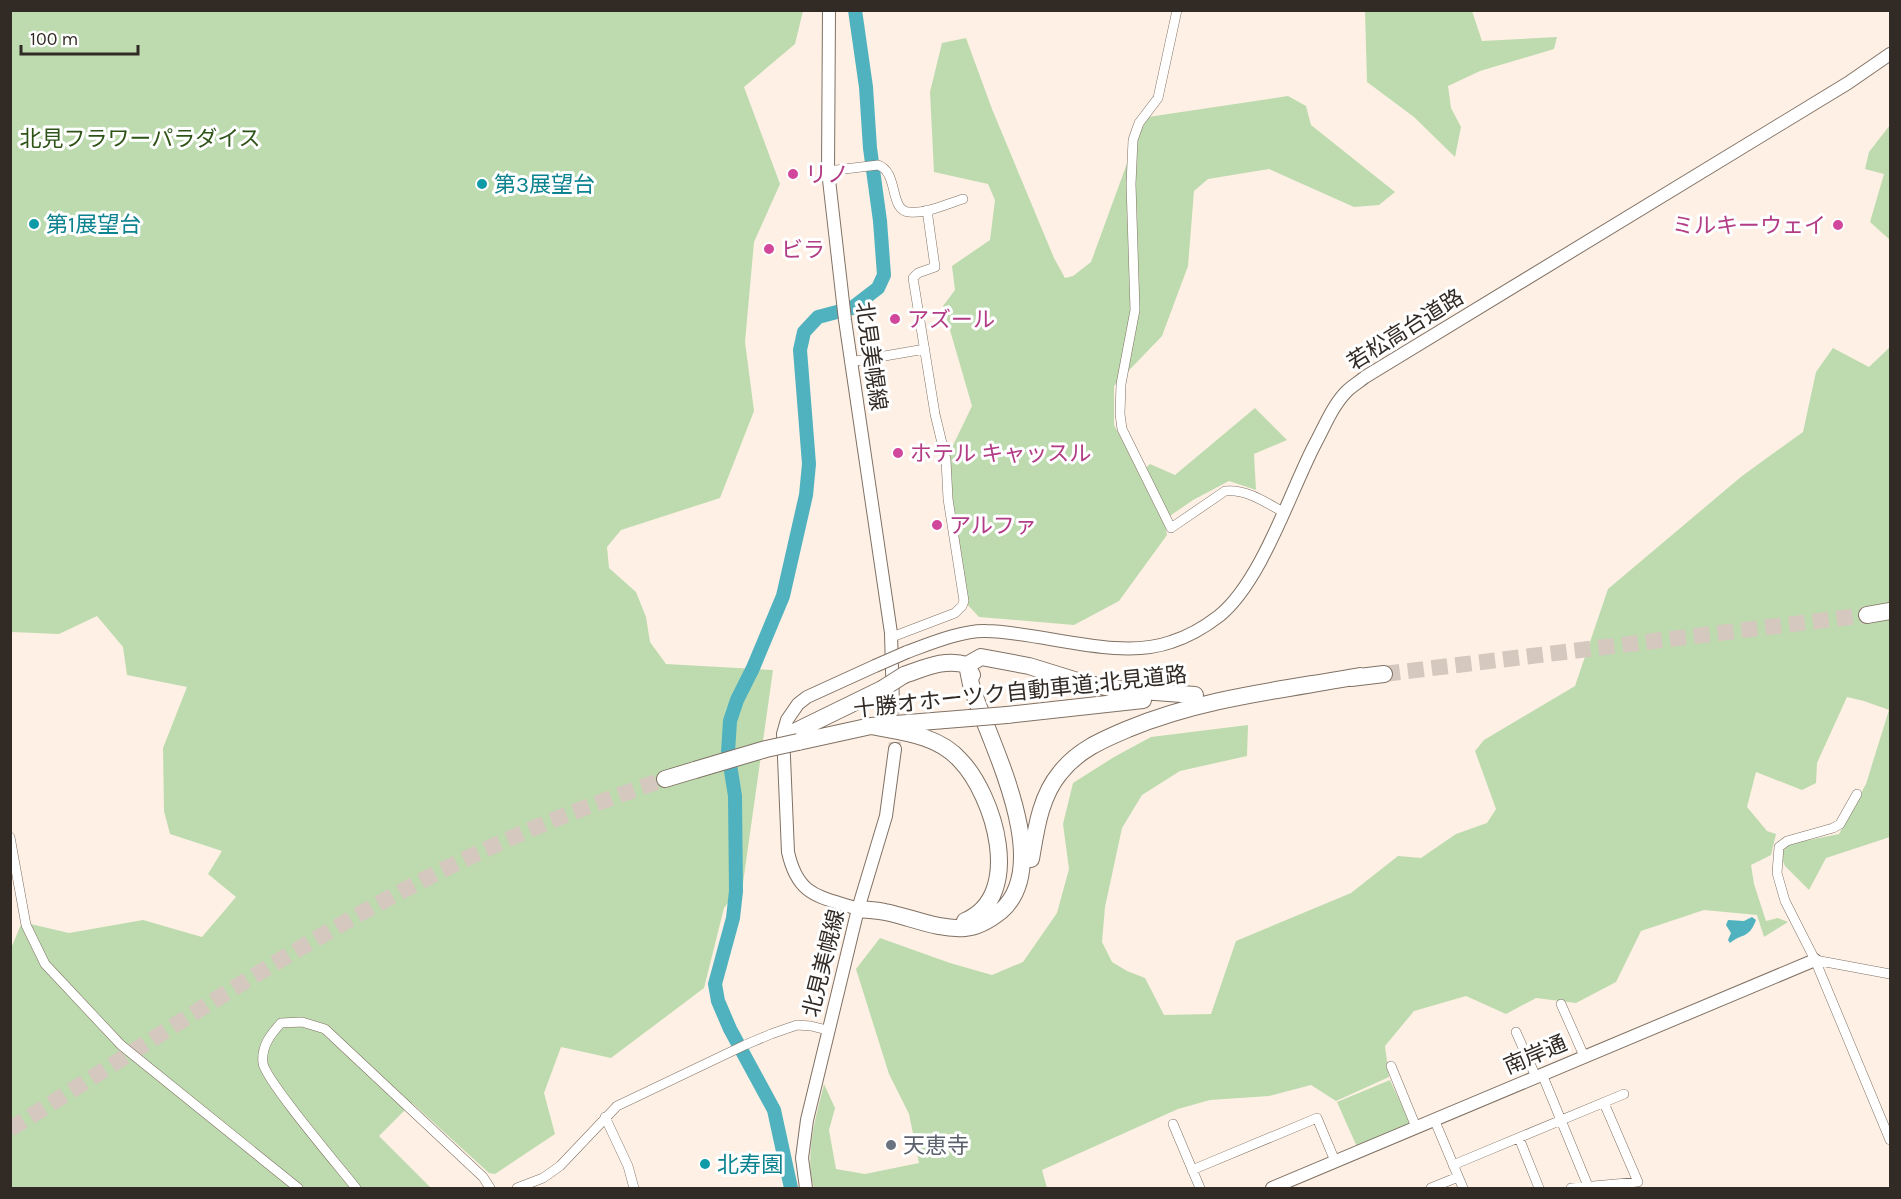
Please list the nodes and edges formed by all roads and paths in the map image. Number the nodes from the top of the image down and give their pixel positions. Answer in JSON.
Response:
{"nodes":[{"id":1,"x":829,"y":10,"type":"edge"},
{"id":2,"x":1177,"y":10,"type":"edge"},
{"id":3,"x":1890,"y":54,"type":"edge"},
{"id":4,"x":828,"y":171,"type":"junction"},
{"id":5,"x":963,"y":199,"type":"dead end"},
{"id":6,"x":927,"y":210,"type":"junction"},
{"id":7,"x":925,"y":349,"type":"junction"},
{"id":8,"x":850,"y":362,"type":"junction"},
{"id":9,"x":1283,"y":513,"type":"junction"},
{"id":10,"x":1889,"y":612,"type":"edge"},
{"id":11,"x":1867,"y":615,"type":"tunnel mouth"},
{"id":12,"x":891,"y":637,"type":"junction"},
{"id":13,"x":967,"y":665,"type":"junction"},
{"id":14,"x":1384,"y":674,"type":"tunnel mouth"},
{"id":15,"x":1360,"y":676,"type":"junction"},
{"id":16,"x":1195,"y":694,"type":"junction"},
{"id":17,"x":893,"y":706,"type":"tunnel mouth"},
{"id":18,"x":871,"y":726,"type":"junction"},
{"id":19,"x":796,"y":737,"type":"junction"},
{"id":20,"x":895,"y":749,"type":"tunnel mouth"},
{"id":21,"x":670,"y":778,"type":"tunnel mouth"},
{"id":22,"x":1857,"y":794,"type":"dead end"},
{"id":23,"x":10,"y":837,"type":"edge"},
{"id":24,"x":1031,"y":859,"type":"junction"},
{"id":25,"x":858,"y":909,"type":"junction"},
{"id":26,"x":950,"y":927,"type":"junction"},
{"id":27,"x":1815,"y":960,"type":"junction"},
{"id":28,"x":1890,"y":974,"type":"edge"},
{"id":29,"x":1561,"y":1004,"type":"dead end"},
{"id":30,"x":827,"y":1030,"type":"junction"},
{"id":31,"x":1516,"y":1032,"type":"dead end"},
{"id":32,"x":1584,"y":1056,"type":"junction"},
{"id":33,"x":1390,"y":1066,"type":"dead end"},
{"id":34,"x":1539,"y":1076,"type":"junction"},
{"id":35,"x":1624,"y":1094,"type":"dead end"},
{"id":36,"x":1604,"y":1103,"type":"junction"},
{"id":37,"x":605,"y":1117,"type":"junction"},
{"id":38,"x":1434,"y":1119,"type":"junction"},
{"id":39,"x":1560,"y":1120,"type":"junction"},
{"id":40,"x":1173,"y":1124,"type":"dead end"},
{"id":41,"x":1416,"y":1127,"type":"junction"},
{"id":42,"x":1519,"y":1138,"type":"junction"},
{"id":43,"x":1890,"y":1140,"type":"edge"},
{"id":44,"x":1335,"y":1161,"type":"junction"},
{"id":45,"x":1453,"y":1166,"type":"junction"},
{"id":46,"x":1192,"y":1170,"type":"junction"},
{"id":47,"x":1458,"y":1177,"type":"junction"},
{"id":48,"x":805,"y":1186,"type":"edge"},
{"id":49,"x":1588,"y":1186,"type":"junction"},
{"id":50,"x":298,"y":1188,"type":"edge"},
{"id":51,"x":356,"y":1188,"type":"edge"},
{"id":52,"x":490,"y":1188,"type":"edge"},
{"id":53,"x":517,"y":1188,"type":"edge"},
{"id":54,"x":634,"y":1188,"type":"edge"},
{"id":55,"x":1200,"y":1188,"type":"edge"},
{"id":56,"x":1272,"y":1188,"type":"edge"},
{"id":57,"x":1431,"y":1188,"type":"edge"},
{"id":58,"x":1463,"y":1188,"type":"edge"},
{"id":59,"x":1539,"y":1188,"type":"edge"},
{"id":60,"x":1571,"y":1188,"type":"edge"}],
"edges":[{"from":1,"to":4,"type":"main road","name":"北見美幌線"},
{"from":2,"to":9,"type":"street"},
{"from":3,"to":9,"type":"main road","name":"若松高台道路"},
{"from":4,"to":6,"type":"street"},
{"from":4,"to":8,"type":"main road","name":"北見美幌線"},
{"from":5,"to":6,"type":"street"},
{"from":6,"to":7,"type":"street"},
{"from":7,"to":8,"type":"street"},
{"from":7,"to":12,"type":"street"},
{"from":8,"to":12,"type":"main road","name":"北見美幌線"},
{"from":9,"to":25,"type":"main road","name":"若松高台道路","bridge":true},
{"from":10,"to":11,"type":"highway"},
{"from":12,"to":17,"type":"main road","name":"北見美幌線"},
{"from":13,"to":16,"type":"highway"},
{"from":13,"to":19,"type":"highway","bridge":true},
{"from":13,"to":24,"type":"highway"},
{"from":13,"to":26,"type":"highway"},
{"from":14,"to":15,"type":"highway","name":"十勝オホーツク自動車道;北見道路"},
{"from":15,"to":16,"type":"highway","name":"十勝オホーツク自動車道;北見道路"},
{"from":15,"to":24,"type":"highway"},
{"from":16,"to":18,"type":"highway","name":"十勝オホーツク自動車道;北見道路","bridge":true},
{"from":18,"to":19,"type":"highway","name":"十勝オホーツク自動車道;北見道路"},
{"from":18,"to":26,"type":"highway"},
{"from":19,"to":21,"type":"highway","name":"十勝オホーツク自動車道;北見道路","bridge":true},
{"from":20,"to":25,"type":"main road","name":"北見美幌線"},
{"from":22,"to":27,"type":"street"},
{"from":23,"to":50,"type":"street"},
{"from":24,"to":25,"type":"highway"},
{"from":25,"to":26,"type":"highway"},
{"from":25,"to":30,"type":"main road","name":"北見美幌線"},
{"from":27,"to":28,"type":"street"},
{"from":27,"to":32,"type":"main road","name":"南岸通"},
{"from":27,"to":43,"type":"street"},
{"from":29,"to":32,"type":"street"},
{"from":30,"to":37,"type":"street"},
{"from":30,"to":48,"type":"main road","name":"北見美幌線"},
{"from":31,"to":34,"type":"street"},
{"from":32,"to":34,"type":"main road","name":"南岸通"},
{"from":33,"to":41,"type":"street"},
{"from":34,"to":38,"type":"main road","name":"南岸通"},
{"from":34,"to":39,"type":"street"},
{"from":35,"to":36,"type":"street"},
{"from":36,"to":39,"type":"street"},
{"from":36,"to":49,"type":"street"},
{"from":37,"to":53,"type":"street"},
{"from":37,"to":54,"type":"street"},
{"from":38,"to":41,"type":"main road","name":"南岸通"},
{"from":38,"to":45,"type":"street"},
{"from":39,"to":42,"type":"street"},
{"from":39,"to":49,"type":"street"},
{"from":40,"to":46,"type":"street"},
{"from":41,"to":44,"type":"main road","name":"南岸通"},
{"from":42,"to":45,"type":"street"},
{"from":42,"to":59,"type":"street"},
{"from":44,"to":46,"type":"street"},
{"from":44,"to":56,"type":"main road","name":"南岸通"},
{"from":45,"to":47,"type":"street"},
{"from":46,"to":55,"type":"street"},
{"from":47,"to":57,"type":"street"},
{"from":47,"to":58,"type":"street"},
{"from":49,"to":60,"type":"street"},
{"from":51,"to":52,"type":"street"}]}
